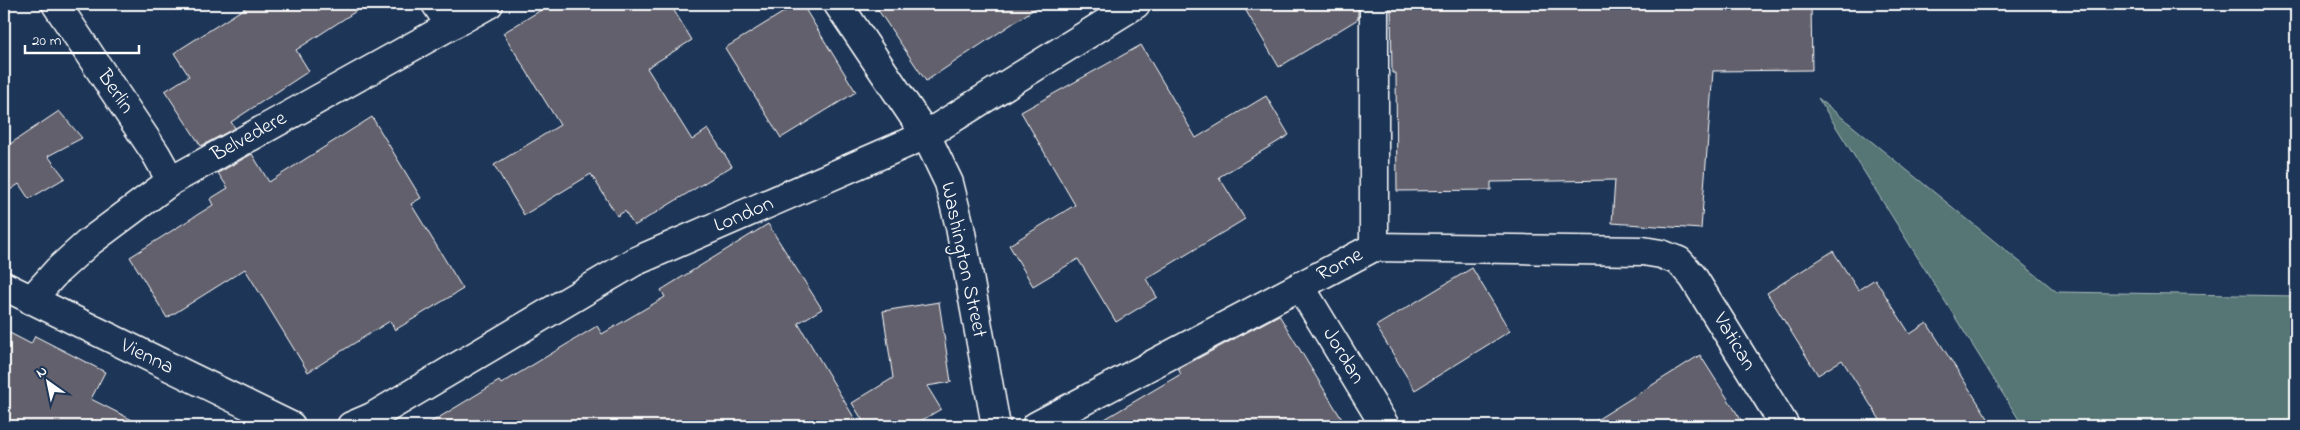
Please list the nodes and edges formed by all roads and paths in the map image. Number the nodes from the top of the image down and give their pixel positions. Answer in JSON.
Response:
{"nodes":[{"id":1,"x":56,"y":4,"type":"edge"},
{"id":2,"x":489,"y":4,"type":"edge"},
{"id":3,"x":838,"y":4,"type":"edge"},
{"id":4,"x":1136,"y":4,"type":"edge"},
{"id":5,"x":1374,"y":4,"type":"edge"},
{"id":6,"x":443,"y":14,"type":"edge"},
{"id":7,"x":926,"y":135,"type":"junction"},
{"id":8,"x":171,"y":181,"type":"junction"},
{"id":9,"x":1374,"y":247,"type":"junction"},
{"id":10,"x":1679,"y":261,"type":"joint"},
{"id":11,"x":4,"y":286,"type":"edge"},
{"id":12,"x":1300,"y":286,"type":"junction"},
{"id":13,"x":31,"y":300,"type":"junction"},
{"id":14,"x":291,"y":426,"type":"edge"},
{"id":15,"x":351,"y":426,"type":"edge"},
{"id":16,"x":996,"y":426,"type":"edge"},
{"id":17,"x":1036,"y":426,"type":"edge"},
{"id":18,"x":1385,"y":426,"type":"edge"},
{"id":19,"x":1785,"y":426,"type":"edge"}],
"edges":[{"from":1,"to":8,"type":"street","name":"Berlin"},
{"from":2,"to":6,"type":"street","name":"Belvedere"},
{"from":3,"to":7,"type":"street","name":"Washington Street"},
{"from":4,"to":7,"type":"street","name":"London"},
{"from":5,"to":9,"type":"street"},
{"from":6,"to":8,"type":"street","name":"Belvedere"},
{"from":7,"to":15,"type":"street","name":"London"},
{"from":7,"to":16,"type":"street","name":"Washington Street"},
{"from":8,"to":13,"type":"street","name":"Belvedere"},
{"from":9,"to":10,"type":"street","name":"Rome"},
{"from":9,"to":12,"type":"street","name":"Rome"},
{"from":10,"to":19,"type":"street","name":"Vatican"},
{"from":11,"to":13,"type":"street","name":"Vienna"},
{"from":12,"to":17,"type":"street","name":"Rome"},
{"from":12,"to":18,"type":"street","name":"Jordan"},
{"from":13,"to":14,"type":"street","name":"Vienna"}]}
